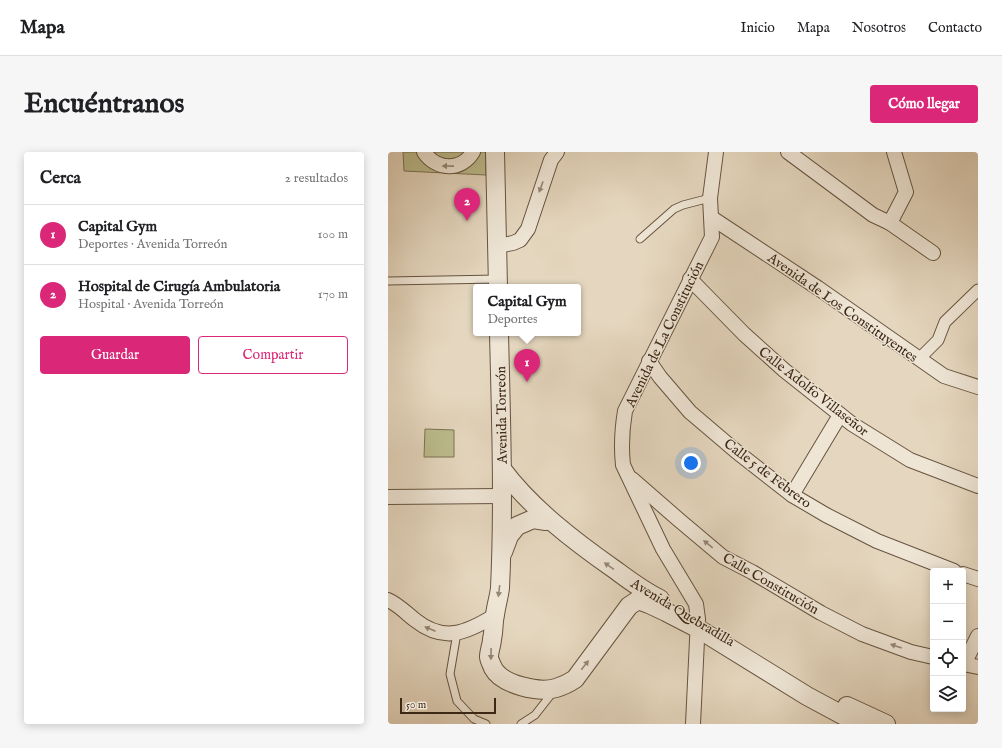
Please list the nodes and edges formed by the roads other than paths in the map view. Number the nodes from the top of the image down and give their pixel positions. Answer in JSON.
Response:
{"nodes":[{"id":1,"x":424,"y":152,"type":"edge"},
{"id":2,"x":473,"y":152,"type":"edge"},
{"id":3,"x":496,"y":152,"type":"edge"},
{"id":4,"x":557,"y":152,"type":"edge"},
{"id":5,"x":716,"y":152,"type":"edge"},
{"id":6,"x":788,"y":152,"type":"edge"},
{"id":7,"x":894,"y":152,"type":"edge"},
{"id":8,"x":710,"y":198,"type":"junction"},
{"id":9,"x":712,"y":218,"type":"junction"},
{"id":10,"x":890,"y":223,"type":"junction"},
{"id":11,"x":640,"y":240,"type":"dead end"},
{"id":12,"x":497,"y":246,"type":"junction"},
{"id":13,"x":933,"y":253,"type":"dead end"},
{"id":14,"x":690,"y":279,"type":"junction"},
{"id":15,"x":388,"y":281,"type":"edge"},
{"id":16,"x":498,"y":283,"type":"edge"},
{"id":17,"x":978,"y":290,"type":"edge"},
{"id":18,"x":499,"y":336,"type":"edge"},
{"id":19,"x":919,"y":359,"type":"junction"},
{"id":20,"x":649,"y":361,"type":"junction"},
{"id":21,"x":978,"y":387,"type":"edge"},
{"id":22,"x":840,"y":415,"type":"junction"},
{"id":23,"x":502,"y":469,"type":"junction"},
{"id":24,"x":628,"y":476,"type":"junction"},
{"id":25,"x":978,"y":486,"type":"edge"},
{"id":26,"x":792,"y":495,"type":"junction"},
{"id":27,"x":501,"y":496,"type":"junction"},
{"id":28,"x":388,"y":497,"type":"edge"},
{"id":29,"x":546,"y":521,"type":"junction"},
{"id":30,"x":568,"y":535,"type":"junction"},
{"id":31,"x":501,"y":559,"type":"junction"},
{"id":32,"x":946,"y":568,"type":"edge"},
{"id":33,"x":966,"y":575,"type":"edge"},
{"id":34,"x":978,"y":579,"type":"edge"},
{"id":35,"x":388,"y":600,"type":"edge"},
{"id":36,"x":494,"y":616,"type":"junction"},
{"id":37,"x":697,"y":624,"type":"junction"},
{"id":38,"x":457,"y":633,"type":"junction"},
{"id":39,"x":978,"y":636,"type":"edge"},
{"id":40,"x":930,"y":656,"type":"edge"},
{"id":41,"x":966,"y":658,"type":"edge"},
{"id":42,"x":966,"y":665,"type":"edge"},
{"id":43,"x":978,"y":667,"type":"edge"},
{"id":44,"x":555,"y":689,"type":"junction"},
{"id":45,"x":486,"y":724,"type":"edge"},
{"id":46,"x":521,"y":724,"type":"edge"},
{"id":47,"x":693,"y":724,"type":"edge"},
{"id":48,"x":859,"y":724,"type":"edge"},
{"id":49,"x":886,"y":724,"type":"edge"}],
"edges":[{"from":2,"to":1,"type":"street","one_way":true},
{"from":3,"to":12,"type":"street"},
{"from":4,"to":12,"type":"street","one_way":true},
{"from":5,"to":8,"type":"street","name":"Avenida de La Constitución"},
{"from":6,"to":10,"type":"street"},
{"from":7,"to":10,"type":"street"},
{"from":8,"to":9,"type":"street","name":"Avenida de La Constitución"},
{"from":8,"to":11,"type":"lane"},
{"from":9,"to":14,"type":"street","name":"Avenida de La Constitución"},
{"from":9,"to":19,"type":"street","name":"Avenida de Los Constituyentes"},
{"from":10,"to":13,"type":"street"},
{"from":12,"to":16,"type":"street"},
{"from":14,"to":20,"type":"street","name":"Avenida de La Constitución"},
{"from":14,"to":22,"type":"street","name":"Calle Adolfo Villaseñor"},
{"from":15,"to":16,"type":"lane"},
{"from":17,"to":19,"type":"street"},
{"from":18,"to":23,"type":"street","name":"Avenida Torreón"},
{"from":19,"to":21,"type":"street","name":"Avenida de Los Constituyentes"},
{"from":20,"to":24,"type":"street","name":"Avenida de La Constitución"},
{"from":20,"to":26,"type":"street","name":"Calle 5 de Febrero"},
{"from":22,"to":25,"type":"street","name":"Calle Adolfo Villaseñor"},
{"from":22,"to":26,"type":"street"},
{"from":23,"to":27,"type":"street","name":"Avenida Torreón"},
{"from":23,"to":30,"type":"street","name":"Avenida Quebradilla"},
{"from":24,"to":37,"type":"street","name":"Avenida de La Constitución"},
{"from":40,"to":24,"type":"street","name":"Calle Constitución","one_way":true},
{"from":26,"to":32,"type":"street","name":"Calle 5 de Febrero"},
{"from":27,"to":28,"type":"street"},
{"from":27,"to":29,"type":"street"},
{"from":27,"to":31,"type":"street","name":"Avenida Torreón"},
{"from":29,"to":30,"type":"street"},
{"from":29,"to":31,"type":"street"},
{"from":37,"to":30,"type":"street","name":"Avenida Quebradilla","one_way":true},
{"from":31,"to":36,"type":"street","one_way":true},
{"from":33,"to":34,"type":"street"},
{"from":38,"to":35,"type":"street","one_way":true},
{"from":36,"to":38,"type":"street"},
{"from":36,"to":44,"type":"street","one_way":true},
{"from":44,"to":37,"type":"street","name":"Avenida Quebradilla","one_way":true},
{"from":37,"to":47,"type":"street"},
{"from":37,"to":48,"type":"street","name":"Avenida Quebradilla"},
{"from":37,"to":49,"type":"street","name":"Avenida Quebradilla"},
{"from":38,"to":45,"type":"lane"},
{"from":39,"to":41,"type":"street"},
{"from":42,"to":43,"type":"street"},
{"from":44,"to":46,"type":"lane"}]}
